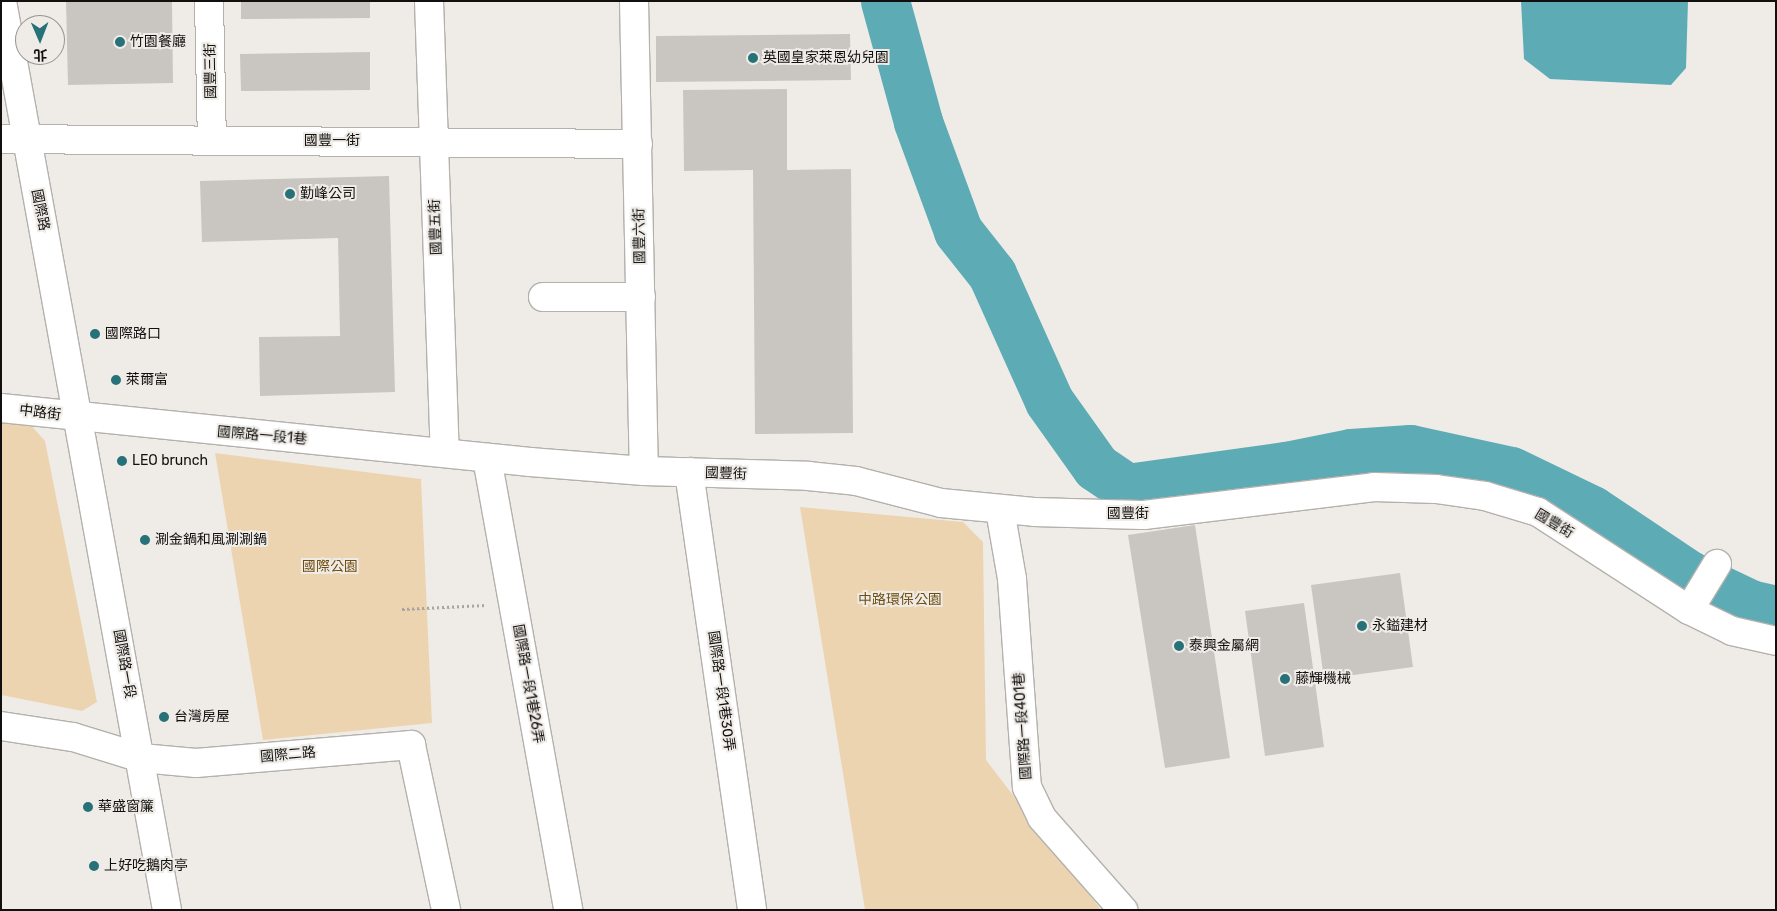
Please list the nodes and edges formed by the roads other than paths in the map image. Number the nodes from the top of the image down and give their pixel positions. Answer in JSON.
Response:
{"nodes":[{"id":1,"x":2,"y":1,"type":"edge"},
{"id":2,"x":209,"y":1,"type":"edge"},
{"id":3,"x":428,"y":1,"type":"edge"},
{"id":4,"x":634,"y":1,"type":"edge"},
{"id":5,"x":14,"y":139,"type":"edge"},
{"id":6,"x":212,"y":140,"type":"junction"},
{"id":7,"x":433,"y":142,"type":"junction"},
{"id":8,"x":638,"y":144,"type":"junction"},
{"id":9,"x":543,"y":297,"type":"dead end"},
{"id":10,"x":641,"y":297,"type":"junction"},
{"id":11,"x":1,"y":408,"type":"edge"},
{"id":12,"x":79,"y":418,"type":"junction"},
{"id":13,"x":445,"y":452,"type":"junction"},
{"id":14,"x":487,"y":458,"type":"junction"},
{"id":15,"x":644,"y":471,"type":"junction"},
{"id":16,"x":689,"y":472,"type":"junction"},
{"id":17,"x":1000,"y":510,"type":"junction"},
{"id":18,"x":1717,"y":564,"type":"dead end"},
{"id":19,"x":1689,"y":610,"type":"junction"},
{"id":20,"x":1776,"y":641,"type":"edge"},
{"id":21,"x":1,"y":726,"type":"edge"},
{"id":22,"x":141,"y":758,"type":"junction"},
{"id":23,"x":167,"y":910,"type":"edge"},
{"id":24,"x":446,"y":910,"type":"edge"},
{"id":25,"x":568,"y":910,"type":"edge"},
{"id":26,"x":752,"y":910,"type":"edge"},
{"id":27,"x":1124,"y":910,"type":"edge"}],
"edges":[{"from":1,"to":5,"type":"street","name":"國際路"},
{"from":2,"to":6,"type":"street","name":"國豐三街"},
{"from":3,"to":7,"type":"street","name":"國豐五街"},
{"from":4,"to":8,"type":"street","name":"國豐六街"},
{"from":5,"to":6,"type":"street","name":"國豐一街"},
{"from":5,"to":12,"type":"street","name":"國際路"},
{"from":6,"to":7,"type":"street","name":"國豐一街"},
{"from":7,"to":8,"type":"street","name":"國豐一街"},
{"from":7,"to":13,"type":"street","name":"國豐五街"},
{"from":8,"to":10,"type":"street","name":"國豐六街"},
{"from":9,"to":10,"type":"street"},
{"from":10,"to":15,"type":"street","name":"國豐六街"},
{"from":11,"to":12,"type":"street","name":"中路街"},
{"from":12,"to":13,"type":"street","name":"國際路一段1巷"},
{"from":12,"to":22,"type":"street","name":"國際路一段"},
{"from":13,"to":14,"type":"street","name":"國豐街"},
{"from":14,"to":15,"type":"street","name":"國豐街"},
{"from":14,"to":25,"type":"street","name":"國際路一段1巷26弄"},
{"from":15,"to":16,"type":"street","name":"國豐街"},
{"from":16,"to":17,"type":"street","name":"國豐街"},
{"from":16,"to":26,"type":"street","name":"國際路一段1巷30弄"},
{"from":17,"to":19,"type":"street","name":"國豐街"},
{"from":17,"to":27,"type":"street","name":"國際路一段401巷"},
{"from":18,"to":19,"type":"street"},
{"from":19,"to":20,"type":"street","name":"國豐街"},
{"from":21,"to":22,"type":"street","name":"國際二路"},
{"from":22,"to":23,"type":"street","name":"國際路一段"},
{"from":22,"to":24,"type":"street","name":"國際二路"}]}
